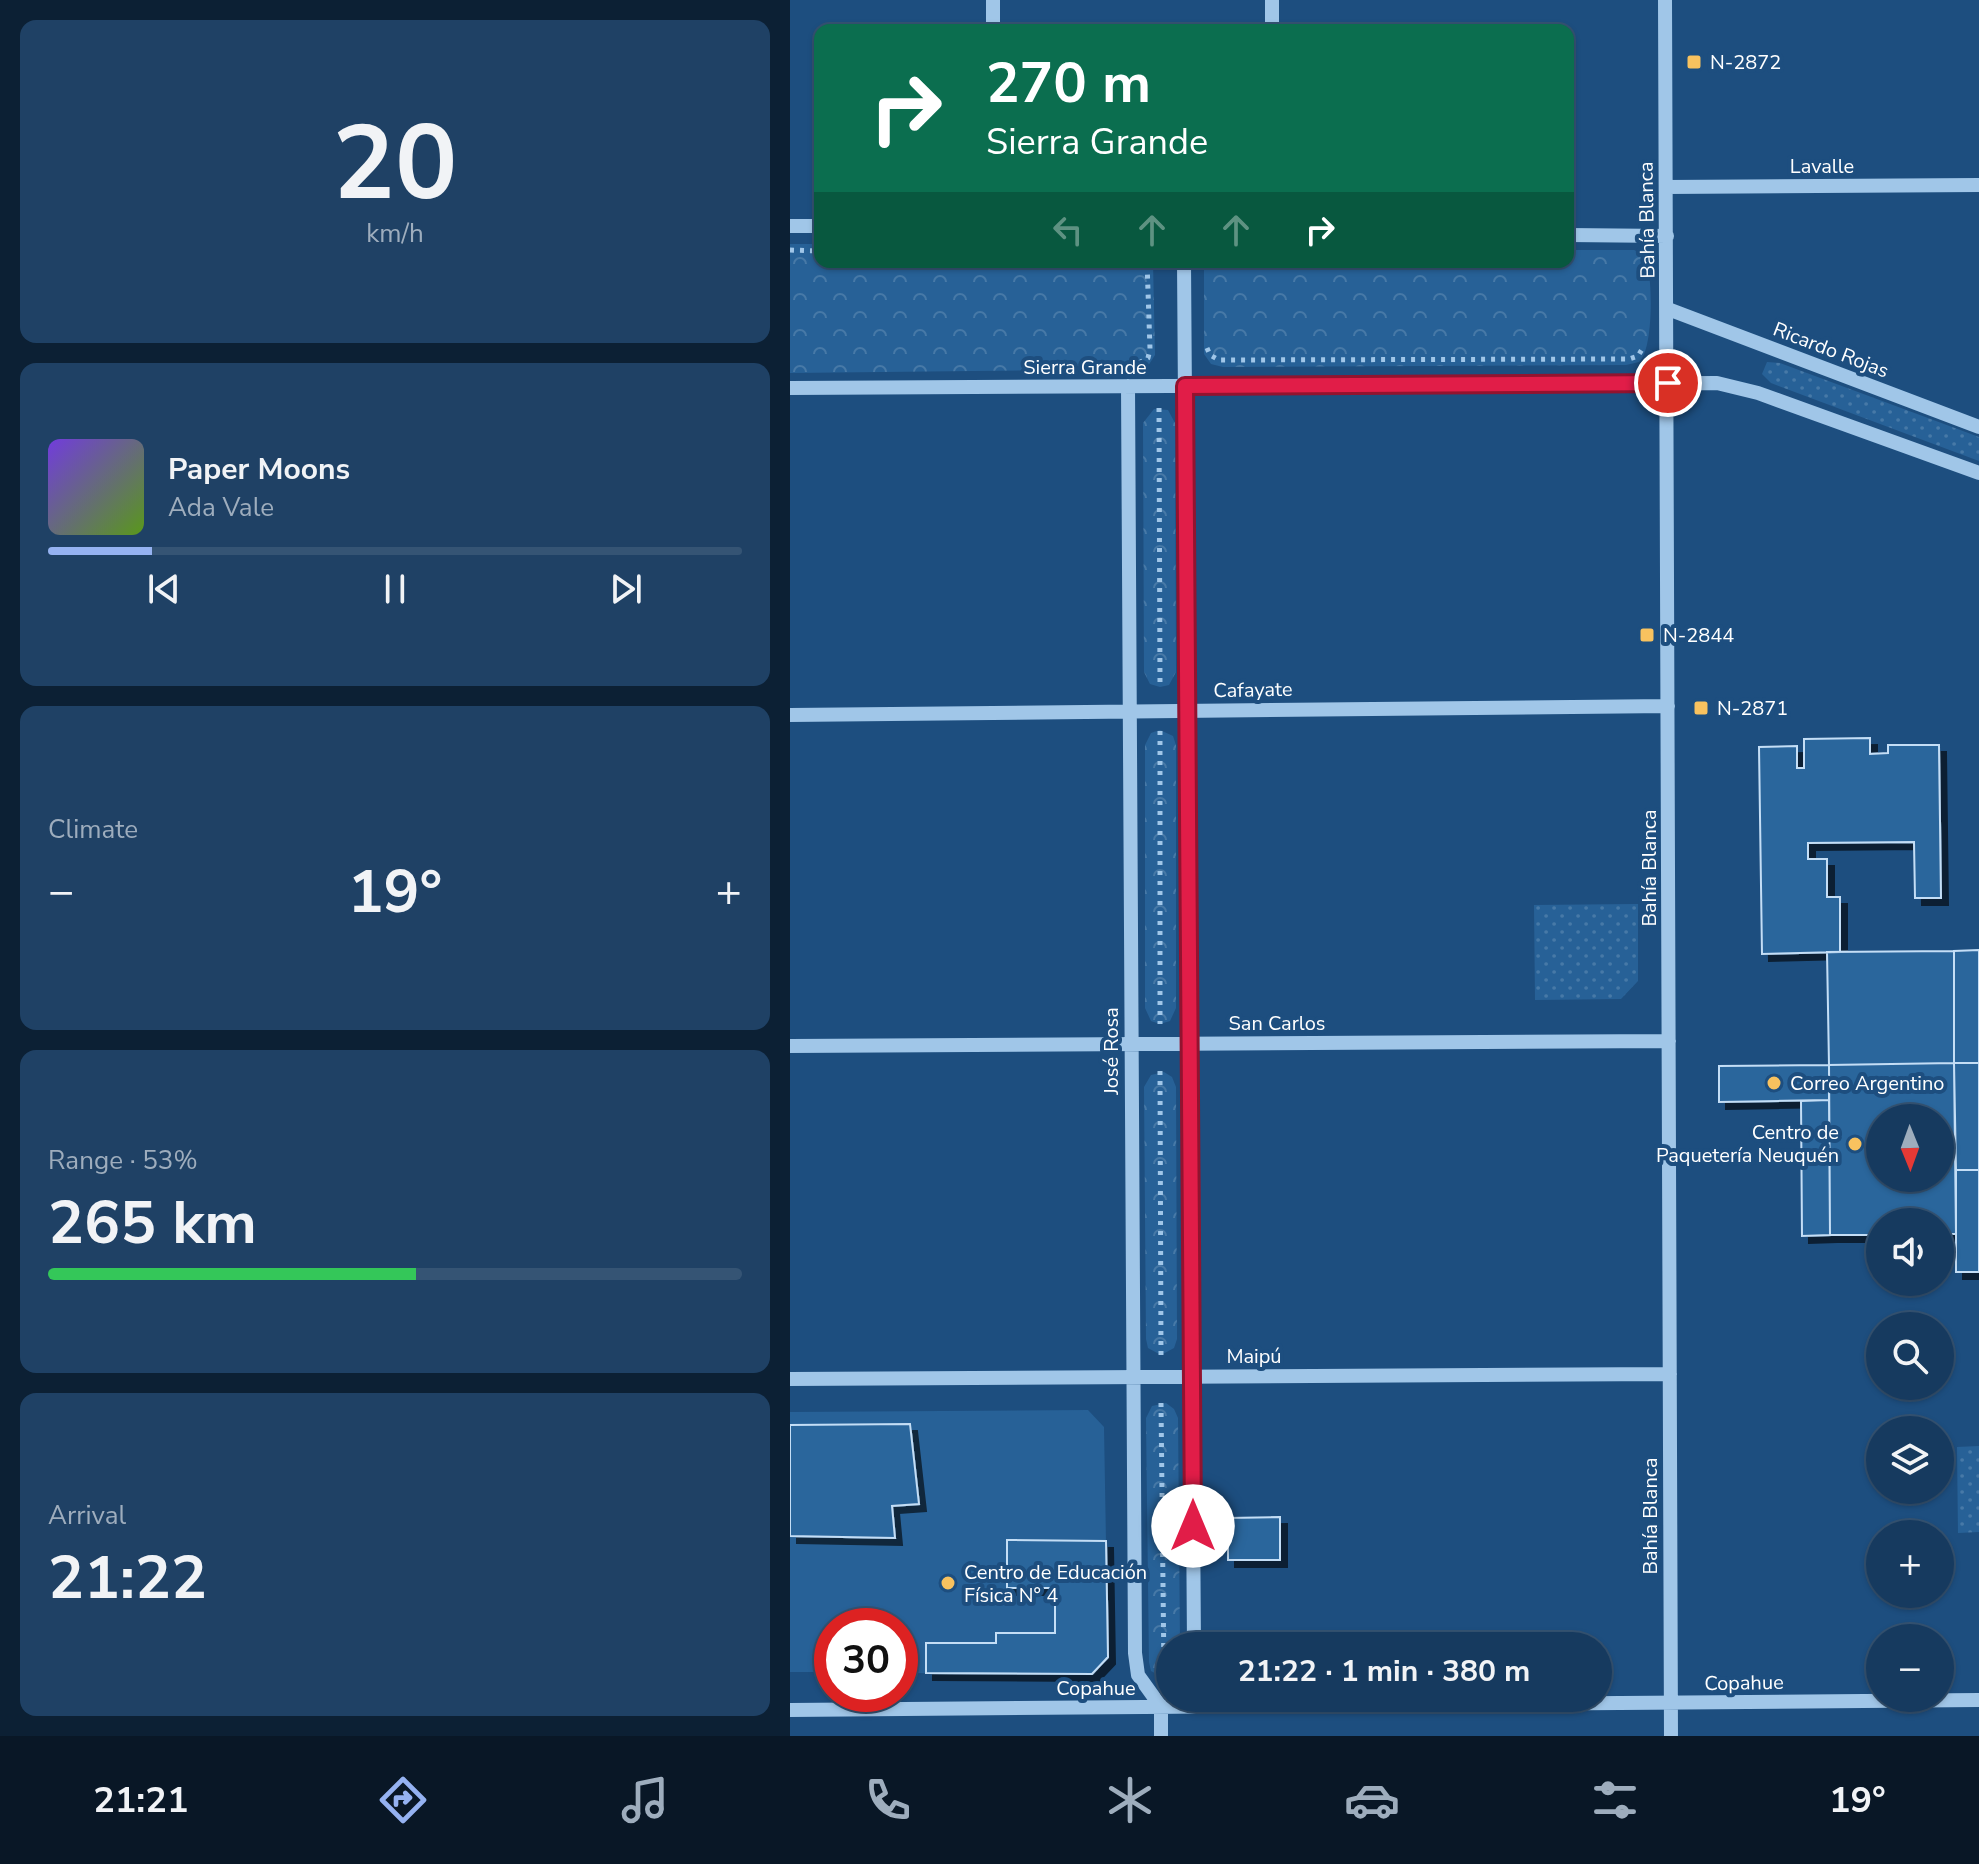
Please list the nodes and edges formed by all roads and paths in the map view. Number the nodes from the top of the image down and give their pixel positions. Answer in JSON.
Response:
{"nodes":[{"id":1,"x":993,"y":0,"type":"edge"},
{"id":2,"x":1272,"y":0,"type":"edge"},
{"id":3,"x":1665,"y":0,"type":"edge"},
{"id":4,"x":993,"y":24,"type":"edge"},
{"id":5,"x":1272,"y":24,"type":"edge"},
{"id":6,"x":1979,"y":185,"type":"edge"},
{"id":7,"x":1666,"y":187,"type":"junction"},
{"id":8,"x":790,"y":226,"type":"edge"},
{"id":9,"x":814,"y":226,"type":"edge"},
{"id":10,"x":1574,"y":235,"type":"edge"},
{"id":11,"x":1667,"y":236,"type":"junction"},
{"id":12,"x":790,"y":250,"type":"edge"},
{"id":13,"x":814,"y":251,"type":"edge"},
{"id":14,"x":1147,"y":268,"type":"edge"},
{"id":15,"x":1184,"y":268,"type":"edge"},
{"id":16,"x":1668,"y":309,"type":"junction"},
{"id":17,"x":1645,"y":341,"type":"dead end"},
{"id":18,"x":1207,"y":344,"type":"dead end"},
{"id":19,"x":1150,"y":349,"type":"dead end"},
{"id":20,"x":1668,"y":383,"type":"junction"},
{"id":21,"x":1128,"y":386,"type":"junction"},
{"id":22,"x":1185,"y":386,"type":"junction"},
{"id":23,"x":790,"y":388,"type":"edge"},
{"id":24,"x":1159,"y":408,"type":"dead end"},
{"id":25,"x":1979,"y":427,"type":"edge"},
{"id":26,"x":1979,"y":473,"type":"edge"},
{"id":27,"x":1160,"y":687,"type":"dead end"},
{"id":28,"x":1668,"y":706,"type":"junction"},
{"id":29,"x":1130,"y":711,"type":"junction"},
{"id":30,"x":1188,"y":711,"type":"junction"},
{"id":31,"x":790,"y":715,"type":"edge"},
{"id":32,"x":1160,"y":730,"type":"dead end"},
{"id":33,"x":1160,"y":1024,"type":"dead end"},
{"id":34,"x":1669,"y":1041,"type":"junction"},
{"id":35,"x":1190,"y":1043,"type":"junction"},
{"id":36,"x":1131,"y":1044,"type":"junction"},
{"id":37,"x":790,"y":1046,"type":"edge"},
{"id":38,"x":1160,"y":1071,"type":"dead end"},
{"id":39,"x":1161,"y":1355,"type":"dead end"},
{"id":40,"x":1670,"y":1374,"type":"junction"},
{"id":41,"x":1133,"y":1377,"type":"junction"},
{"id":42,"x":1192,"y":1377,"type":"junction"},
{"id":43,"x":790,"y":1379,"type":"edge"},
{"id":44,"x":1161,"y":1403,"type":"dead end"},
{"id":45,"x":1163,"y":1632,"type":"edge"},
{"id":46,"x":1194,"y":1632,"type":"edge"},
{"id":47,"x":1156,"y":1692,"type":"edge"},
{"id":48,"x":1979,"y":1700,"type":"edge"},
{"id":49,"x":1156,"y":1702,"type":"edge"},
{"id":50,"x":1612,"y":1703,"type":"edge"},
{"id":51,"x":1671,"y":1703,"type":"junction"},
{"id":52,"x":790,"y":1710,"type":"edge"},
{"id":53,"x":1165,"y":1712,"type":"edge"},
{"id":54,"x":1161,"y":1736,"type":"edge"},
{"id":55,"x":1671,"y":1736,"type":"edge"}],
"edges":[{"from":1,"to":4,"type":"street"},
{"from":2,"to":5,"type":"street"},
{"from":3,"to":7,"type":"street","name":"Bahía Blanca"},
{"from":6,"to":7,"type":"street","name":"Lavalle"},
{"from":7,"to":11,"type":"street","name":"Bahía Blanca"},
{"from":8,"to":9,"type":"street"},
{"from":10,"to":11,"type":"street"},
{"from":11,"to":16,"type":"street","name":"Bahía Blanca"},
{"from":12,"to":13,"type":"path"},
{"from":14,"to":19,"type":"path"},
{"from":15,"to":22,"type":"street"},
{"from":16,"to":20,"type":"street","name":"Bahía Blanca"},
{"from":16,"to":25,"type":"street","name":"Ricardo Rojas"},
{"from":17,"to":18,"type":"path"},
{"from":20,"to":22,"type":"street","name":"Sierra Grande"},
{"from":20,"to":26,"type":"street"},
{"from":20,"to":28,"type":"street","name":"Bahía Blanca"},
{"from":21,"to":22,"type":"street","name":"Sierra Grande"},
{"from":21,"to":23,"type":"street","name":"Sierra Grande"},
{"from":21,"to":29,"type":"street","name":"José Rosa"},
{"from":22,"to":30,"type":"street"},
{"from":24,"to":27,"type":"path"},
{"from":28,"to":30,"type":"street","name":"Cafayate"},
{"from":28,"to":34,"type":"street","name":"Bahía Blanca"},
{"from":29,"to":30,"type":"street","name":"Cafayate"},
{"from":29,"to":31,"type":"street","name":"Cafayate"},
{"from":29,"to":36,"type":"street","name":"José Rosa"},
{"from":30,"to":35,"type":"street"},
{"from":32,"to":33,"type":"path"},
{"from":34,"to":35,"type":"street","name":"San Carlos"},
{"from":34,"to":40,"type":"street","name":"Bahía Blanca"},
{"from":35,"to":36,"type":"street","name":"San Carlos"},
{"from":35,"to":42,"type":"street"},
{"from":36,"to":37,"type":"street","name":"San Carlos"},
{"from":36,"to":41,"type":"street","name":"José Rosa"},
{"from":38,"to":39,"type":"path"},
{"from":40,"to":42,"type":"street","name":"Maipú"},
{"from":40,"to":51,"type":"street","name":"Bahía Blanca"},
{"from":41,"to":42,"type":"street","name":"Maipú"},
{"from":41,"to":43,"type":"street","name":"Maipú"},
{"from":41,"to":47,"type":"street","name":"José Rosa"},
{"from":42,"to":46,"type":"street"},
{"from":44,"to":45,"type":"path"},
{"from":48,"to":51,"type":"street","name":"Copahue"},
{"from":49,"to":52,"type":"street","name":"Copahue"},
{"from":50,"to":51,"type":"street","name":"Copahue"},
{"from":51,"to":55,"type":"street","name":"Bahía Blanca"},
{"from":53,"to":54,"type":"street"}]}
